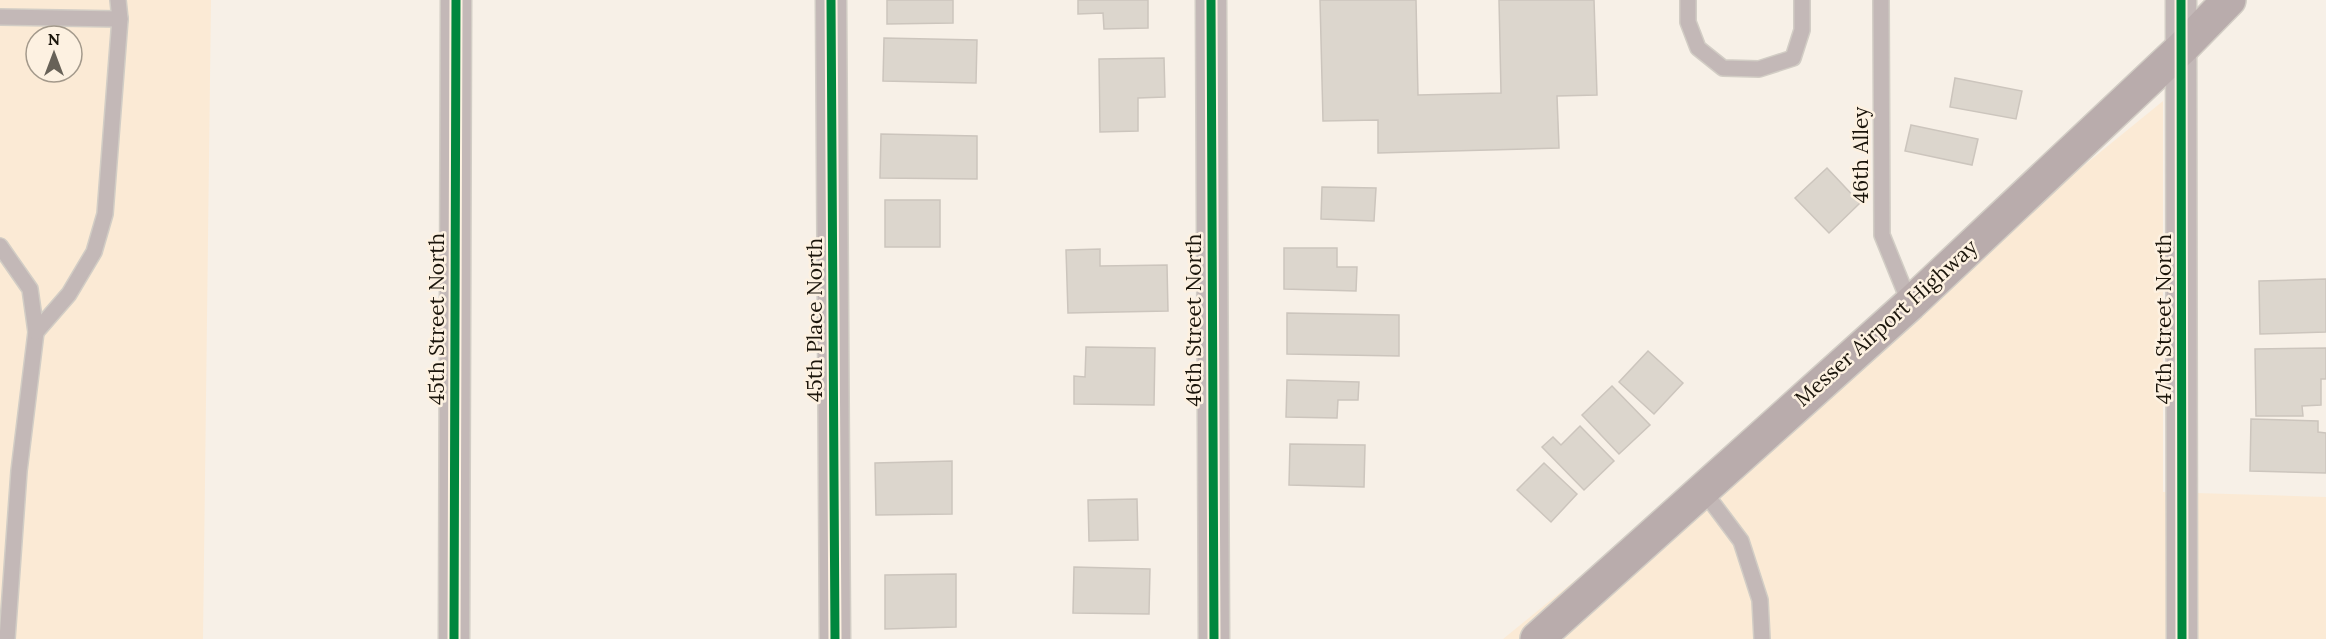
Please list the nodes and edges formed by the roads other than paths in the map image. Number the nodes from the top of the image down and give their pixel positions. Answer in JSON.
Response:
{"nodes":[{"id":1,"x":118,"y":0,"type":"edge"},
{"id":2,"x":456,"y":0,"type":"edge"},
{"id":3,"x":831,"y":0,"type":"edge"},
{"id":4,"x":1211,"y":0,"type":"edge"},
{"id":5,"x":1688,"y":0,"type":"edge"},
{"id":6,"x":1802,"y":0,"type":"edge"},
{"id":7,"x":1881,"y":0,"type":"edge"},
{"id":8,"x":2181,"y":0,"type":"edge"},
{"id":9,"x":2229,"y":0,"type":"edge"},
{"id":10,"x":0,"y":16,"type":"edge"},
{"id":11,"x":120,"y":19,"type":"junction"},
{"id":12,"x":2182,"y":48,"type":"junction"},
{"id":13,"x":0,"y":246,"type":"edge"},
{"id":14,"x":1910,"y":304,"type":"junction"},
{"id":15,"x":36,"y":332,"type":"junction"},
{"id":16,"x":1702,"y":489,"type":"junction"},
{"id":17,"x":7,"y":639,"type":"edge"},
{"id":18,"x":454,"y":639,"type":"edge"},
{"id":19,"x":835,"y":639,"type":"edge"},
{"id":20,"x":1214,"y":639,"type":"edge"},
{"id":21,"x":1537,"y":639,"type":"edge"},
{"id":22,"x":1762,"y":639,"type":"edge"},
{"id":23,"x":2182,"y":639,"type":"edge"}],
"edges":[{"from":1,"to":11,"type":"lane"},
{"from":2,"to":18,"type":"street","name":"45th Street North"},
{"from":3,"to":19,"type":"street","name":"45th Place North"},
{"from":4,"to":20,"type":"street","name":"46th Street North"},
{"from":5,"to":6,"type":"lane"},
{"from":7,"to":14,"type":"lane","name":"46th Alley"},
{"from":8,"to":12,"type":"street","name":"47th Street North"},
{"from":9,"to":12,"type":"main road","name":"Messer Airport Highway"},
{"from":10,"to":11,"type":"lane"},
{"from":11,"to":15,"type":"lane"},
{"from":12,"to":14,"type":"main road","name":"Messer Airport Highway"},
{"from":12,"to":23,"type":"street","name":"47th Street North"},
{"from":13,"to":15,"type":"lane"},
{"from":14,"to":16,"type":"main road","name":"Messer Airport Highway"},
{"from":15,"to":17,"type":"lane"},
{"from":16,"to":21,"type":"main road","name":"Messer Airport Highway"},
{"from":16,"to":22,"type":"lane"}]}
